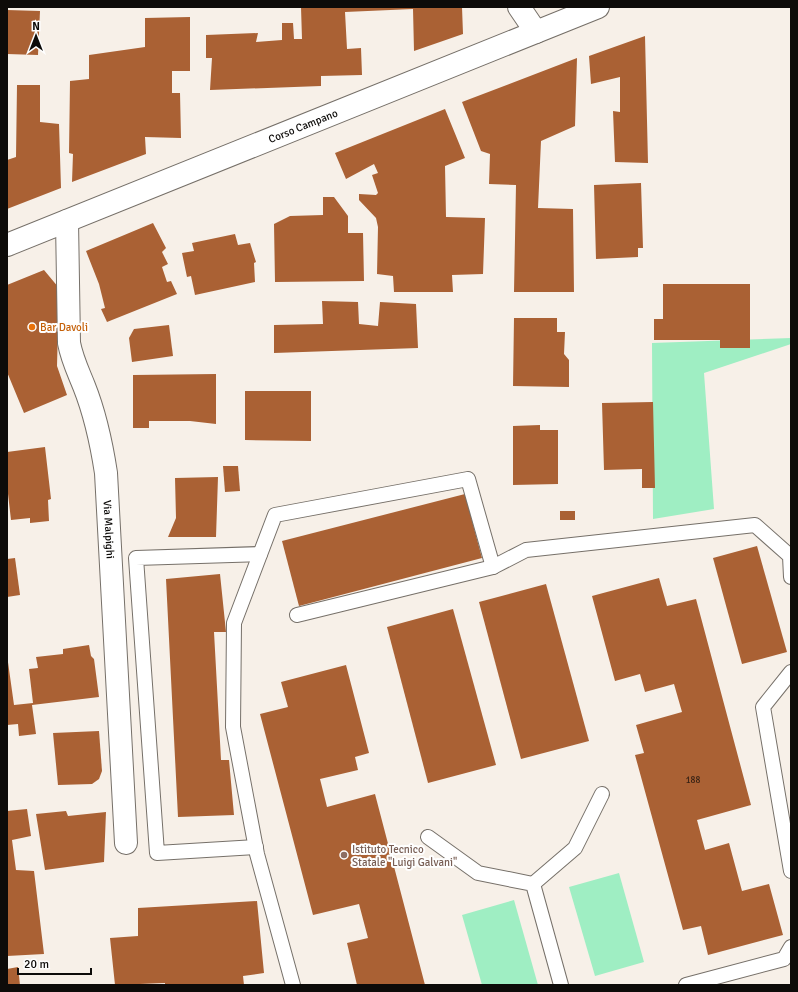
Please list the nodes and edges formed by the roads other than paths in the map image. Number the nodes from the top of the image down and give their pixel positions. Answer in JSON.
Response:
{"nodes":[{"id":1,"x":519,"y":7,"type":"edge"},
{"id":2,"x":598,"y":7,"type":"edge"},
{"id":3,"x":536,"y":32,"type":"junction"},
{"id":4,"x":67,"y":221,"type":"junction"},
{"id":5,"x":7,"y":245,"type":"edge"},
{"id":6,"x":260,"y":554,"type":"junction"},
{"id":7,"x":492,"y":567,"type":"junction"},
{"id":8,"x":791,"y":577,"type":"edge"},
{"id":9,"x":297,"y":615,"type":"dead end"},
{"id":10,"x":791,"y":672,"type":"edge"},
{"id":11,"x":602,"y":794,"type":"dead end"},
{"id":12,"x":428,"y":837,"type":"dead end"},
{"id":13,"x":126,"y":844,"type":"dead end"},
{"id":14,"x":256,"y":847,"type":"junction"},
{"id":15,"x":791,"y":871,"type":"edge"},
{"id":16,"x":533,"y":884,"type":"junction"},
{"id":17,"x":791,"y":947,"type":"edge"},
{"id":18,"x":293,"y":985,"type":"edge"},
{"id":19,"x":561,"y":985,"type":"edge"},
{"id":20,"x":686,"y":985,"type":"edge"}],
"edges":[{"from":1,"to":3,"type":"main road"},
{"from":2,"to":3,"type":"main road","name":"Corso Campano"},
{"from":3,"to":4,"type":"main road","name":"Corso Campano"},
{"from":4,"to":5,"type":"main road","name":"Corso Campano"},
{"from":4,"to":13,"type":"main road","name":"Via Malpighi"},
{"from":6,"to":7,"type":"lane"},
{"from":6,"to":14,"type":"lane"},
{"from":6,"to":14,"type":"lane"},
{"from":7,"to":8,"type":"lane"},
{"from":7,"to":9,"type":"lane"},
{"from":10,"to":15,"type":"lane"},
{"from":11,"to":16,"type":"lane"},
{"from":12,"to":16,"type":"lane"},
{"from":14,"to":18,"type":"lane"},
{"from":16,"to":19,"type":"lane"},
{"from":17,"to":20,"type":"lane"}]}
